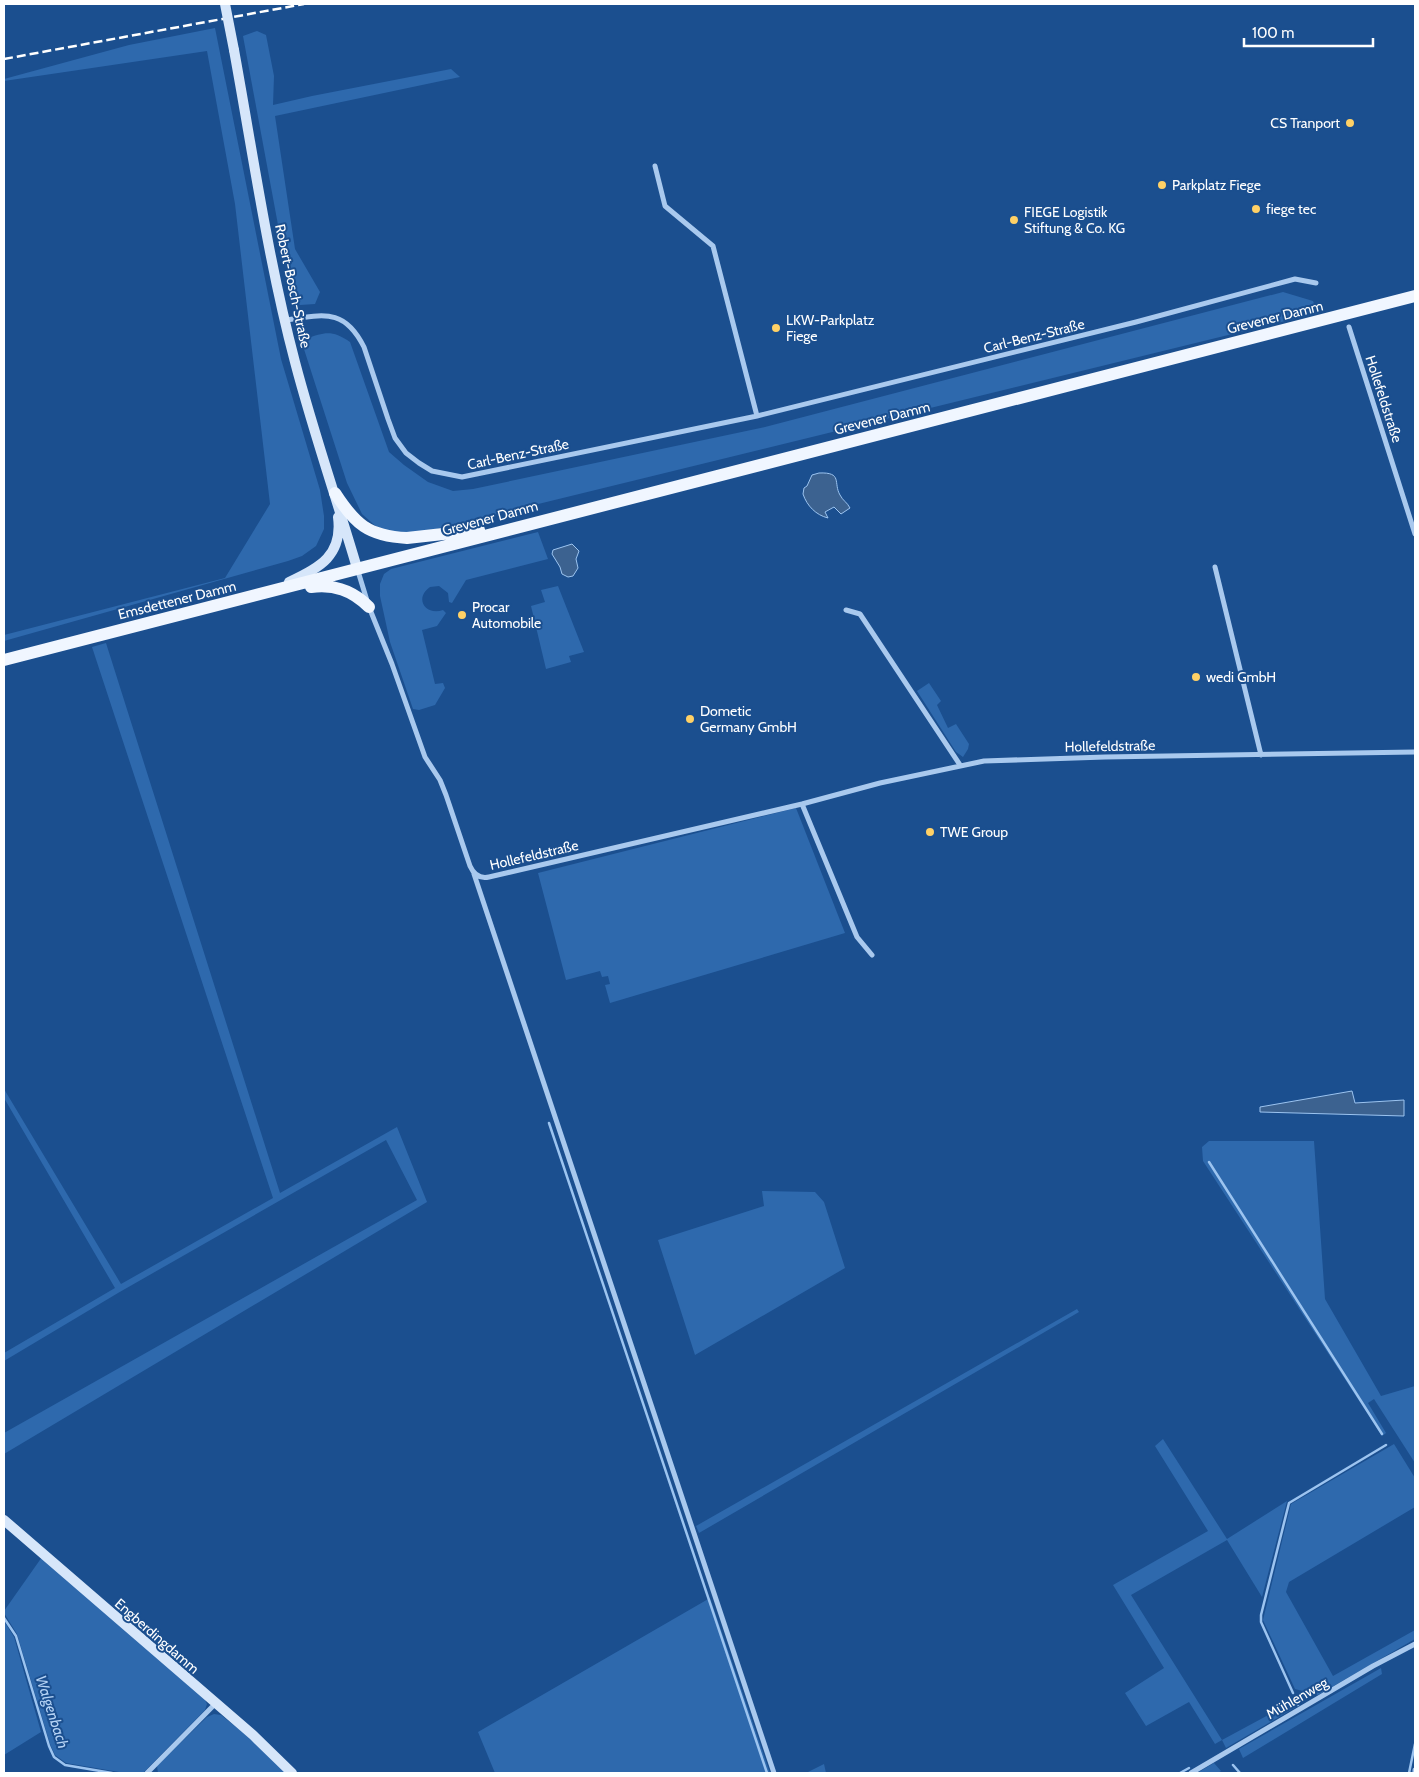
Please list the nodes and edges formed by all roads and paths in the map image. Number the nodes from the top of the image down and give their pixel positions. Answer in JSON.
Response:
{"nodes":[{"id":1,"x":225,"y":4,"type":"edge"},
{"id":2,"x":655,"y":166,"type":"dead end"},
{"id":3,"x":1316,"y":283,"type":"dead end"},
{"id":4,"x":1415,"y":296,"type":"edge"},
{"id":5,"x":285,"y":320,"type":"junction"},
{"id":6,"x":1349,"y":327,"type":"dead end"},
{"id":7,"x":757,"y":416,"type":"junction"},
{"id":8,"x":335,"y":493,"type":"junction"},
{"id":9,"x":528,"y":524,"type":"junction"},
{"id":10,"x":1415,"y":534,"type":"edge"},
{"id":11,"x":1214,"y":567,"type":"dead end"},
{"id":12,"x":357,"y":568,"type":"junction"},
{"id":13,"x":266,"y":592,"type":"junction"},
{"id":14,"x":369,"y":608,"type":"junction"},
{"id":15,"x":846,"y":610,"type":"dead end"},
{"id":16,"x":4,"y":660,"type":"edge"},
{"id":17,"x":1415,"y":752,"type":"edge"},
{"id":18,"x":1261,"y":755,"type":"junction"},
{"id":19,"x":960,"y":765,"type":"junction"},
{"id":20,"x":802,"y":804,"type":"junction"},
{"id":21,"x":474,"y":874,"type":"junction"},
{"id":22,"x":872,"y":955,"type":"dead end"},
{"id":23,"x":4,"y":1520,"type":"edge"},
{"id":24,"x":1415,"y":1644,"type":"edge"},
{"id":25,"x":215,"y":1704,"type":"junction"},
{"id":26,"x":147,"y":1773,"type":"edge"},
{"id":27,"x":292,"y":1773,"type":"edge"},
{"id":28,"x":774,"y":1773,"type":"edge"},
{"id":29,"x":1191,"y":1773,"type":"edge"}],
"edges":[{"from":1,"to":5,"type":"street","name":"Robert-Bosch-Straße","bridge":true},
{"from":2,"to":7,"type":"street"},
{"from":3,"to":7,"type":"street","name":"Carl-Benz-Straße"},
{"from":4,"to":9,"type":"main road","name":"Grevener Damm"},
{"from":5,"to":7,"type":"street","name":"Carl-Benz-Straße"},
{"from":5,"to":8,"type":"street","name":"Robert-Bosch-Straße"},
{"from":6,"to":10,"type":"street","name":"Hollefeldstraße"},
{"from":8,"to":9,"type":"main road"},
{"from":8,"to":12,"type":"street","name":"Robert-Bosch-Straße"},
{"from":8,"to":13,"type":"street"},
{"from":9,"to":12,"type":"main road","name":"Grevener Damm"},
{"from":11,"to":18,"type":"street"},
{"from":12,"to":13,"type":"main road","name":"Emsdettener Damm"},
{"from":12,"to":14,"type":"street","name":"Hollefeldstraße"},
{"from":13,"to":14,"type":"main road"},
{"from":13,"to":16,"type":"main road","name":"Emsdettener Damm"},
{"from":14,"to":21,"type":"street","name":"Hollefeldstraße"},
{"from":15,"to":19,"type":"street"},
{"from":17,"to":18,"type":"street","name":"Hollefeldstraße"},
{"from":18,"to":19,"type":"street","name":"Hollefeldstraße"},
{"from":19,"to":20,"type":"street","name":"Hollefeldstraße"},
{"from":20,"to":21,"type":"street","name":"Hollefeldstraße"},
{"from":20,"to":22,"type":"street"},
{"from":21,"to":28,"type":"street"},
{"from":23,"to":25,"type":"street","name":"Engberdingdamm"},
{"from":24,"to":29,"type":"street","name":"Mühlenweg"},
{"from":25,"to":26,"type":"street"},
{"from":25,"to":27,"type":"street","name":"Engberdingdamm"}]}
